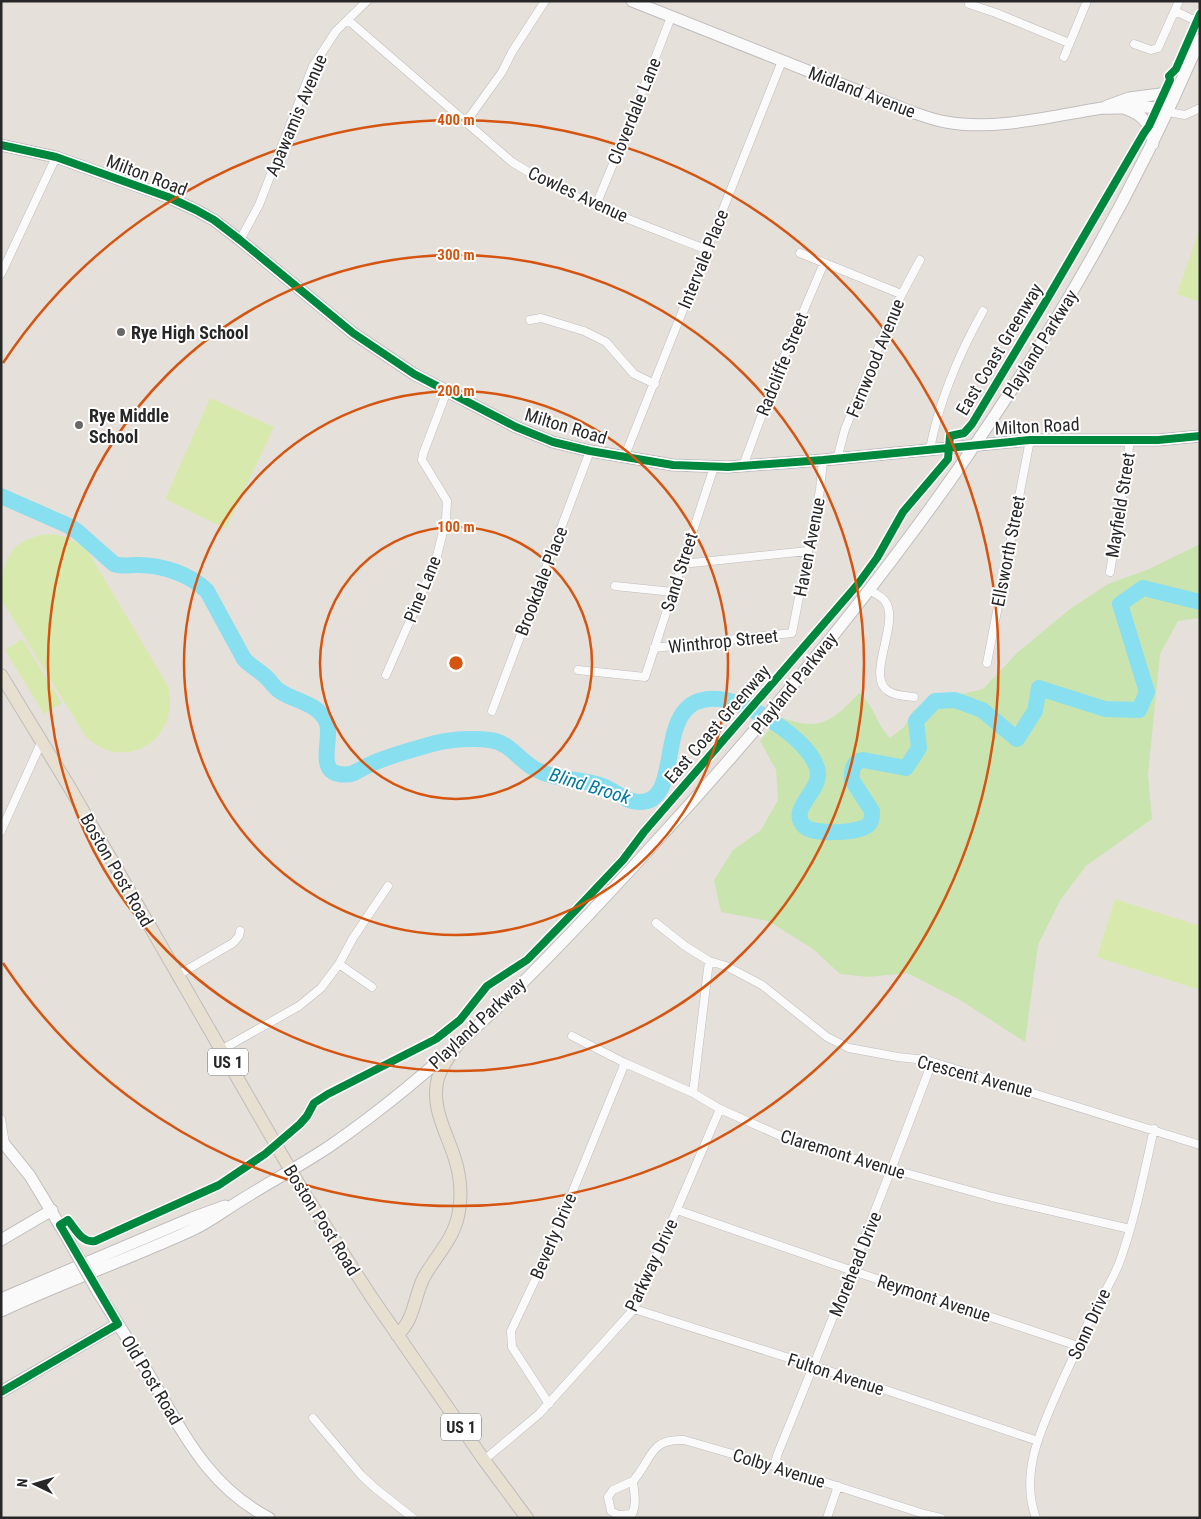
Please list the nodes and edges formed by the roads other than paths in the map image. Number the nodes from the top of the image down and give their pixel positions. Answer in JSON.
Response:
{"nodes":[{"id":1,"x":367,"y":1,"type":"edge"},
{"id":2,"x":545,"y":1,"type":"edge"},
{"id":3,"x":632,"y":1,"type":"edge"},
{"id":4,"x":1087,"y":1,"type":"edge"},
{"id":5,"x":1179,"y":1,"type":"edge"},
{"id":6,"x":969,"y":4,"type":"dead end"},
{"id":7,"x":1175,"y":11,"type":"junction"},
{"id":8,"x":671,"y":17,"type":"junction"},
{"id":9,"x":348,"y":20,"type":"junction"},
{"id":10,"x":1200,"y":23,"type":"edge"},
{"id":11,"x":1200,"y":39,"type":"edge"},
{"id":12,"x":1069,"y":43,"type":"junction"},
{"id":13,"x":1134,"y":44,"type":"dead end"},
{"id":14,"x":1064,"y":57,"type":"dead end"},
{"id":15,"x":782,"y":61,"type":"junction"},
{"id":16,"x":1176,"y":92,"type":"junction"},
{"id":17,"x":1102,"y":108,"type":"junction"},
{"id":18,"x":1126,"y":108,"type":"junction"},
{"id":19,"x":1200,"y":108,"type":"edge"},
{"id":20,"x":1168,"y":112,"type":"junction"},
{"id":21,"x":466,"y":122,"type":"junction"},
{"id":22,"x":1153,"y":144,"type":"junction"},
{"id":23,"x":1,"y":145,"type":"edge"},
{"id":24,"x":56,"y":157,"type":"junction"},
{"id":25,"x":596,"y":205,"type":"junction"},
{"id":26,"x":240,"y":240,"type":"junction"},
{"id":27,"x":708,"y":250,"type":"junction"},
{"id":28,"x":800,"y":253,"type":"dead end"},
{"id":29,"x":920,"y":260,"type":"dead end"},
{"id":30,"x":824,"y":263,"type":"junction"},
{"id":31,"x":1,"y":274,"type":"edge"},
{"id":32,"x":901,"y":294,"type":"junction"},
{"id":33,"x":983,"y":311,"type":"dead end"},
{"id":34,"x":530,"y":320,"type":"dead end"},
{"id":35,"x":654,"y":384,"type":"junction"},
{"id":36,"x":447,"y":392,"type":"junction"},
{"id":37,"x":1200,"y":436,"type":"edge"},
{"id":38,"x":1130,"y":439,"type":"junction"},
{"id":39,"x":1030,"y":440,"type":"junction"},
{"id":40,"x":976,"y":445,"type":"junction"},
{"id":41,"x":930,"y":449,"type":"junction"},
{"id":42,"x":590,"y":452,"type":"junction"},
{"id":43,"x":624,"y":458,"type":"junction"},
{"id":44,"x":837,"y":458,"type":"junction"},
{"id":45,"x":823,"y":460,"type":"junction"},
{"id":46,"x":743,"y":466,"type":"junction"},
{"id":47,"x":714,"y":467,"type":"junction"},
{"id":48,"x":808,"y":552,"type":"junction"},
{"id":49,"x":682,"y":564,"type":"junction"},
{"id":50,"x":1110,"y":572,"type":"dead end"},
{"id":51,"x":615,"y":586,"type":"dead end"},
{"id":52,"x":869,"y":590,"type":"junction"},
{"id":53,"x":673,"y":592,"type":"junction"},
{"id":54,"x":792,"y":633,"type":"joint"},
{"id":55,"x":654,"y":648,"type":"junction"},
{"id":56,"x":987,"y":663,"type":"dead end"},
{"id":57,"x":578,"y":670,"type":"dead end"},
{"id":58,"x":1,"y":675,"type":"edge"},
{"id":59,"x":386,"y":675,"type":"dead end"},
{"id":60,"x":914,"y":697,"type":"dead end"},
{"id":61,"x":492,"y":711,"type":"dead end"},
{"id":62,"x":41,"y":743,"type":"junction"},
{"id":63,"x":1,"y":831,"type":"edge"},
{"id":64,"x":388,"y":886,"type":"dead end"},
{"id":65,"x":656,"y":923,"type":"dead end"},
{"id":66,"x":240,"y":931,"type":"dead end"},
{"id":67,"x":709,"y":961,"type":"junction"},
{"id":68,"x":339,"y":964,"type":"junction"},
{"id":69,"x":178,"y":975,"type":"junction"},
{"id":70,"x":372,"y":987,"type":"dead end"},
{"id":71,"x":572,"y":1036,"type":"dead end"},
{"id":72,"x":459,"y":1042,"type":"junction"},
{"id":73,"x":221,"y":1050,"type":"junction"},
{"id":74,"x":932,"y":1062,"type":"junction"},
{"id":75,"x":625,"y":1063,"type":"junction"},
{"id":76,"x":693,"y":1093,"type":"junction"},
{"id":77,"x":720,"y":1109,"type":"junction"},
{"id":78,"x":1,"y":1119,"type":"edge"},
{"id":79,"x":1154,"y":1130,"type":"junction"},
{"id":80,"x":3,"y":1142,"type":"edge"},
{"id":81,"x":1200,"y":1145,"type":"edge"},
{"id":82,"x":892,"y":1170,"type":"junction"},
{"id":83,"x":238,"y":1202,"type":"junction"},
{"id":84,"x":52,"y":1210,"type":"junction"},
{"id":85,"x":677,"y":1210,"type":"junction"},
{"id":86,"x":1130,"y":1230,"type":"junction"},
{"id":87,"x":1,"y":1240,"type":"edge"},
{"id":88,"x":852,"y":1271,"type":"junction"},
{"id":89,"x":1,"y":1298,"type":"edge"},
{"id":90,"x":634,"y":1309,"type":"junction"},
{"id":91,"x":1,"y":1311,"type":"edge"},
{"id":92,"x":118,"y":1324,"type":"junction"},
{"id":93,"x":398,"y":1335,"type":"junction"},
{"id":94,"x":1078,"y":1346,"type":"junction"},
{"id":95,"x":814,"y":1366,"type":"junction"},
{"id":96,"x":1,"y":1392,"type":"edge"},
{"id":97,"x":549,"y":1404,"type":"junction"},
{"id":98,"x":313,"y":1418,"type":"dead end"},
{"id":99,"x":1038,"y":1441,"type":"junction"},
{"id":100,"x":484,"y":1460,"type":"junction"},
{"id":101,"x":774,"y":1466,"type":"junction"},
{"id":102,"x":633,"y":1481,"type":"junction"},
{"id":103,"x":838,"y":1486,"type":"junction"},
{"id":104,"x":269,"y":1518,"type":"edge"},
{"id":105,"x":413,"y":1518,"type":"edge"},
{"id":106,"x":527,"y":1518,"type":"edge"},
{"id":107,"x":827,"y":1518,"type":"edge"},
{"id":108,"x":942,"y":1518,"type":"edge"},
{"id":109,"x":1036,"y":1518,"type":"edge"}],
"edges":[{"from":1,"to":9,"type":"street","name":"Apawamis Avenue"},
{"from":2,"to":21,"type":"street"},
{"from":3,"to":8,"type":"street","name":"Midland Avenue"},
{"from":4,"to":12,"type":"street"},
{"from":5,"to":7,"type":"street"},
{"from":6,"to":12,"type":"street"},
{"from":7,"to":10,"type":"street"},
{"from":7,"to":13,"type":"street"},
{"from":8,"to":15,"type":"street","name":"Midland Avenue"},
{"from":8,"to":25,"type":"street","name":"Cloverdale Lane"},
{"from":9,"to":21,"type":"street","name":"Cowles Avenue"},
{"from":9,"to":26,"type":"street","name":"Apawamis Avenue"},
{"from":11,"to":16,"type":"street","name":"Playland Parkway"},
{"from":12,"to":14,"type":"street"},
{"from":15,"to":17,"type":"street","name":"Midland Avenue"},
{"from":15,"to":27,"type":"street","name":"Intervale Place"},
{"from":16,"to":17,"type":"street","name":"Midland Avenue"},
{"from":16,"to":20,"type":"street","name":"Playland Parkway"},
{"from":17,"to":18,"type":"street","name":"Midland Avenue"},
{"from":18,"to":20,"type":"street","name":"Midland Avenue"},
{"from":18,"to":22,"type":"street"},
{"from":19,"to":20,"type":"street"},
{"from":20,"to":22,"type":"street","name":"Playland Parkway"},
{"from":21,"to":25,"type":"street","name":"Cowles Avenue"},
{"from":22,"to":40,"type":"street","name":"Playland Parkway"},
{"from":23,"to":24,"type":"street","name":"Milton Road"},
{"from":24,"to":26,"type":"street","name":"Milton Road"},
{"from":24,"to":31,"type":"street"},
{"from":25,"to":27,"type":"street","name":"Cowles Avenue"},
{"from":26,"to":36,"type":"street","name":"Milton Road"},
{"from":27,"to":35,"type":"street","name":"Intervale Place"},
{"from":28,"to":30,"type":"street"},
{"from":29,"to":32,"type":"street","name":"Fernwood Avenue"},
{"from":30,"to":32,"type":"street"},
{"from":30,"to":46,"type":"street","name":"Radcliffe Street"},
{"from":32,"to":44,"type":"street","name":"Fernwood Avenue"},
{"from":33,"to":41,"type":"street"},
{"from":34,"to":35,"type":"street"},
{"from":35,"to":43,"type":"street","name":"Intervale Place"},
{"from":36,"to":42,"type":"street","name":"Milton Road"},
{"from":36,"to":59,"type":"street","name":"Pine Lane"},
{"from":37,"to":38,"type":"street","name":"Milton Road"},
{"from":38,"to":39,"type":"street","name":"Milton Road"},
{"from":38,"to":50,"type":"street","name":"Mayfield Street"},
{"from":39,"to":40,"type":"street","name":"Milton Road"},
{"from":39,"to":56,"type":"street","name":"Ellsworth Street"},
{"from":40,"to":41,"type":"street","name":"Milton Road"},
{"from":40,"to":52,"type":"street","name":"Playland Parkway"},
{"from":41,"to":44,"type":"street","name":"Milton Road"},
{"from":42,"to":43,"type":"street","name":"Milton Road"},
{"from":42,"to":61,"type":"street","name":"Brookdale Place"},
{"from":43,"to":47,"type":"street","name":"Milton Road"},
{"from":44,"to":45,"type":"street","name":"Milton Road"},
{"from":45,"to":46,"type":"street","name":"Milton Road"},
{"from":45,"to":48,"type":"street","name":"Haven Avenue"},
{"from":46,"to":47,"type":"street","name":"Milton Road"},
{"from":47,"to":49,"type":"street","name":"Sand Street"},
{"from":48,"to":49,"type":"street"},
{"from":48,"to":54,"type":"street","name":"Haven Avenue"},
{"from":49,"to":53,"type":"street","name":"Sand Street"},
{"from":51,"to":53,"type":"street"},
{"from":52,"to":60,"type":"street"},
{"from":52,"to":72,"type":"street","name":"Playland Parkway"},
{"from":53,"to":55,"type":"street","name":"Sand Street"},
{"from":54,"to":55,"type":"street","name":"Winthrop Street"},
{"from":55,"to":57,"type":"street","name":"Sand Street"},
{"from":58,"to":62,"type":"main road","name":"Boston Post Road","number":"US 1"},
{"from":62,"to":63,"type":"street"},
{"from":62,"to":69,"type":"main road","name":"Boston Post Road","number":"US 1"},
{"from":64,"to":68,"type":"street"},
{"from":65,"to":67,"type":"street","name":"Crescent Avenue"},
{"from":66,"to":69,"type":"street"},
{"from":67,"to":74,"type":"street","name":"Crescent Avenue"},
{"from":67,"to":76,"type":"street"},
{"from":68,"to":70,"type":"street"},
{"from":68,"to":73,"type":"street"},
{"from":69,"to":73,"type":"main road","name":"Boston Post Road","number":"US 1"},
{"from":71,"to":75,"type":"street","name":"Claremont Avenue"},
{"from":72,"to":83,"type":"street","name":"Playland Parkway"},
{"from":72,"to":93,"type":"main road"},
{"from":73,"to":93,"type":"main road","name":"Boston Post Road","number":"US 1","bridge":true},
{"from":74,"to":79,"type":"street","name":"Crescent Avenue"},
{"from":74,"to":82,"type":"street","name":"Morehead Drive"},
{"from":75,"to":76,"type":"street","name":"Claremont Avenue"},
{"from":75,"to":97,"type":"street","name":"Beverly Drive"},
{"from":76,"to":77,"type":"street","name":"Claremont Avenue"},
{"from":77,"to":82,"type":"street","name":"Claremont Avenue"},
{"from":77,"to":85,"type":"street","name":"Parkway Drive"},
{"from":78,"to":80,"type":"street","name":"Old Post Road"},
{"from":79,"to":81,"type":"street","name":"Crescent Avenue"},
{"from":79,"to":86,"type":"street","name":"Sonn Drive"},
{"from":80,"to":84,"type":"street","name":"Old Post Road"},
{"from":82,"to":86,"type":"street","name":"Claremont Avenue"},
{"from":82,"to":88,"type":"street","name":"Morehead Drive"},
{"from":83,"to":89,"type":"street","name":"Playland Parkway"},
{"from":83,"to":91,"type":"street","name":"Playland Parkway"},
{"from":84,"to":87,"type":"street"},
{"from":84,"to":92,"type":"street","name":"Old Post Road","bridge":true},
{"from":85,"to":88,"type":"street","name":"Reymont Avenue"},
{"from":85,"to":90,"type":"street","name":"Parkway Drive"},
{"from":86,"to":94,"type":"street","name":"Sonn Drive"},
{"from":88,"to":94,"type":"street","name":"Reymont Avenue"},
{"from":88,"to":95,"type":"street","name":"Morehead Drive"},
{"from":90,"to":95,"type":"street","name":"Fulton Avenue"},
{"from":90,"to":97,"type":"street","name":"Parkway Drive"},
{"from":92,"to":96,"type":"street"},
{"from":92,"to":104,"type":"street","name":"Old Post Road"},
{"from":93,"to":100,"type":"main road","name":"Boston Post Road","number":"US 1"},
{"from":94,"to":99,"type":"street","name":"Sonn Drive"},
{"from":95,"to":99,"type":"street","name":"Fulton Avenue"},
{"from":95,"to":101,"type":"street","name":"Morehead Drive"},
{"from":97,"to":100,"type":"street","name":"Parkway Drive"},
{"from":98,"to":105,"type":"street"},
{"from":99,"to":109,"type":"street","name":"Sonn Drive"},
{"from":100,"to":106,"type":"main road","name":"Boston Post Road","number":"US 1"},
{"from":101,"to":102,"type":"street","name":"Colby Avenue"},
{"from":101,"to":103,"type":"street","name":"Colby Avenue"},
{"from":102,"to":102,"type":"street","name":"Colby Avenue"},
{"from":103,"to":107,"type":"street"},
{"from":103,"to":108,"type":"street","name":"Colby Avenue"}]}
